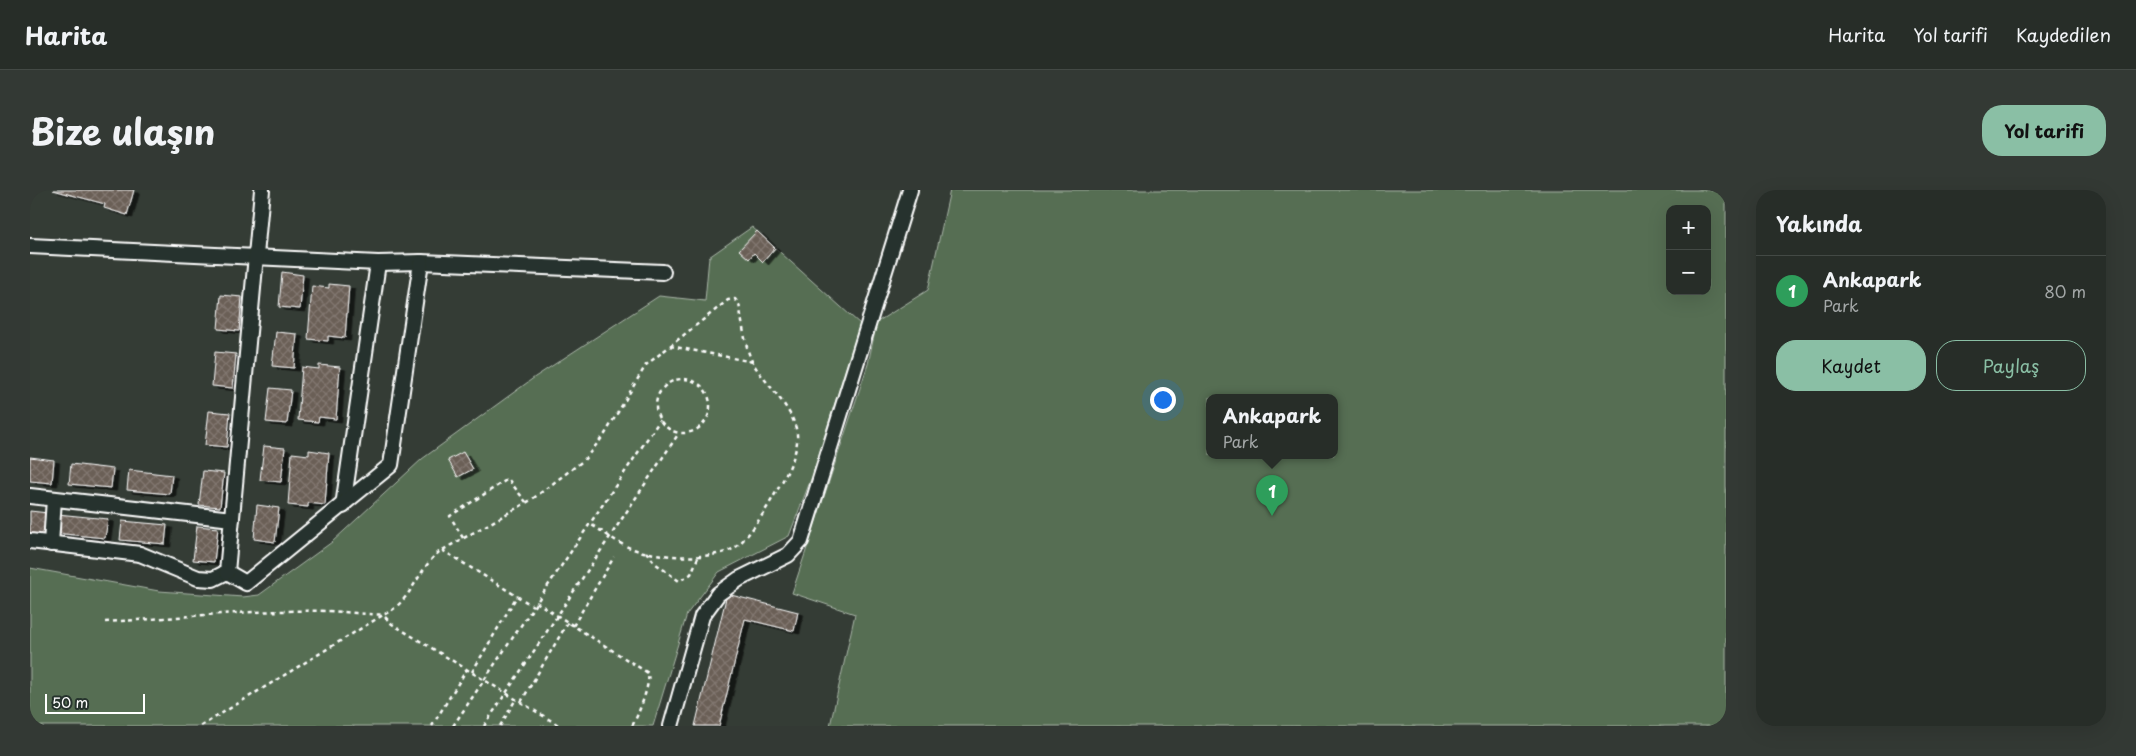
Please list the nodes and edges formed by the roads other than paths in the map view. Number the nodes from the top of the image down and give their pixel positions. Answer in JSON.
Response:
{"nodes":[{"id":1,"x":262,"y":190,"type":"edge"},
{"id":2,"x":910,"y":190,"type":"edge"},
{"id":3,"x":30,"y":246,"type":"edge"},
{"id":4,"x":255,"y":258,"type":"junction"},
{"id":5,"x":421,"y":262,"type":"junction"},
{"id":6,"x":378,"y":263,"type":"junction"},
{"id":7,"x":663,"y":272,"type":"dead end"},
{"id":8,"x":30,"y":496,"type":"edge"},
{"id":9,"x":54,"y":499,"type":"junction"},
{"id":10,"x":343,"y":506,"type":"junction"},
{"id":11,"x":232,"y":518,"type":"junction"},
{"id":12,"x":30,"y":541,"type":"edge"},
{"id":13,"x":51,"y":544,"type":"junction"},
{"id":14,"x":227,"y":572,"type":"junction"},
{"id":15,"x":671,"y":726,"type":"edge"}],
"edges":[{"from":1,"to":4,"type":"street"},
{"from":2,"to":15,"type":"street"},
{"from":3,"to":4,"type":"street"},
{"from":4,"to":6,"type":"street"},
{"from":4,"to":11,"type":"street"},
{"from":5,"to":6,"type":"street"},
{"from":5,"to":7,"type":"street"},
{"from":5,"to":10,"type":"street"},
{"from":6,"to":10,"type":"street"},
{"from":8,"to":9,"type":"street"},
{"from":9,"to":11,"type":"street"},
{"from":9,"to":13,"type":"street"},
{"from":10,"to":14,"type":"street"},
{"from":11,"to":14,"type":"street"},
{"from":12,"to":13,"type":"street"},
{"from":13,"to":14,"type":"street"}]}
